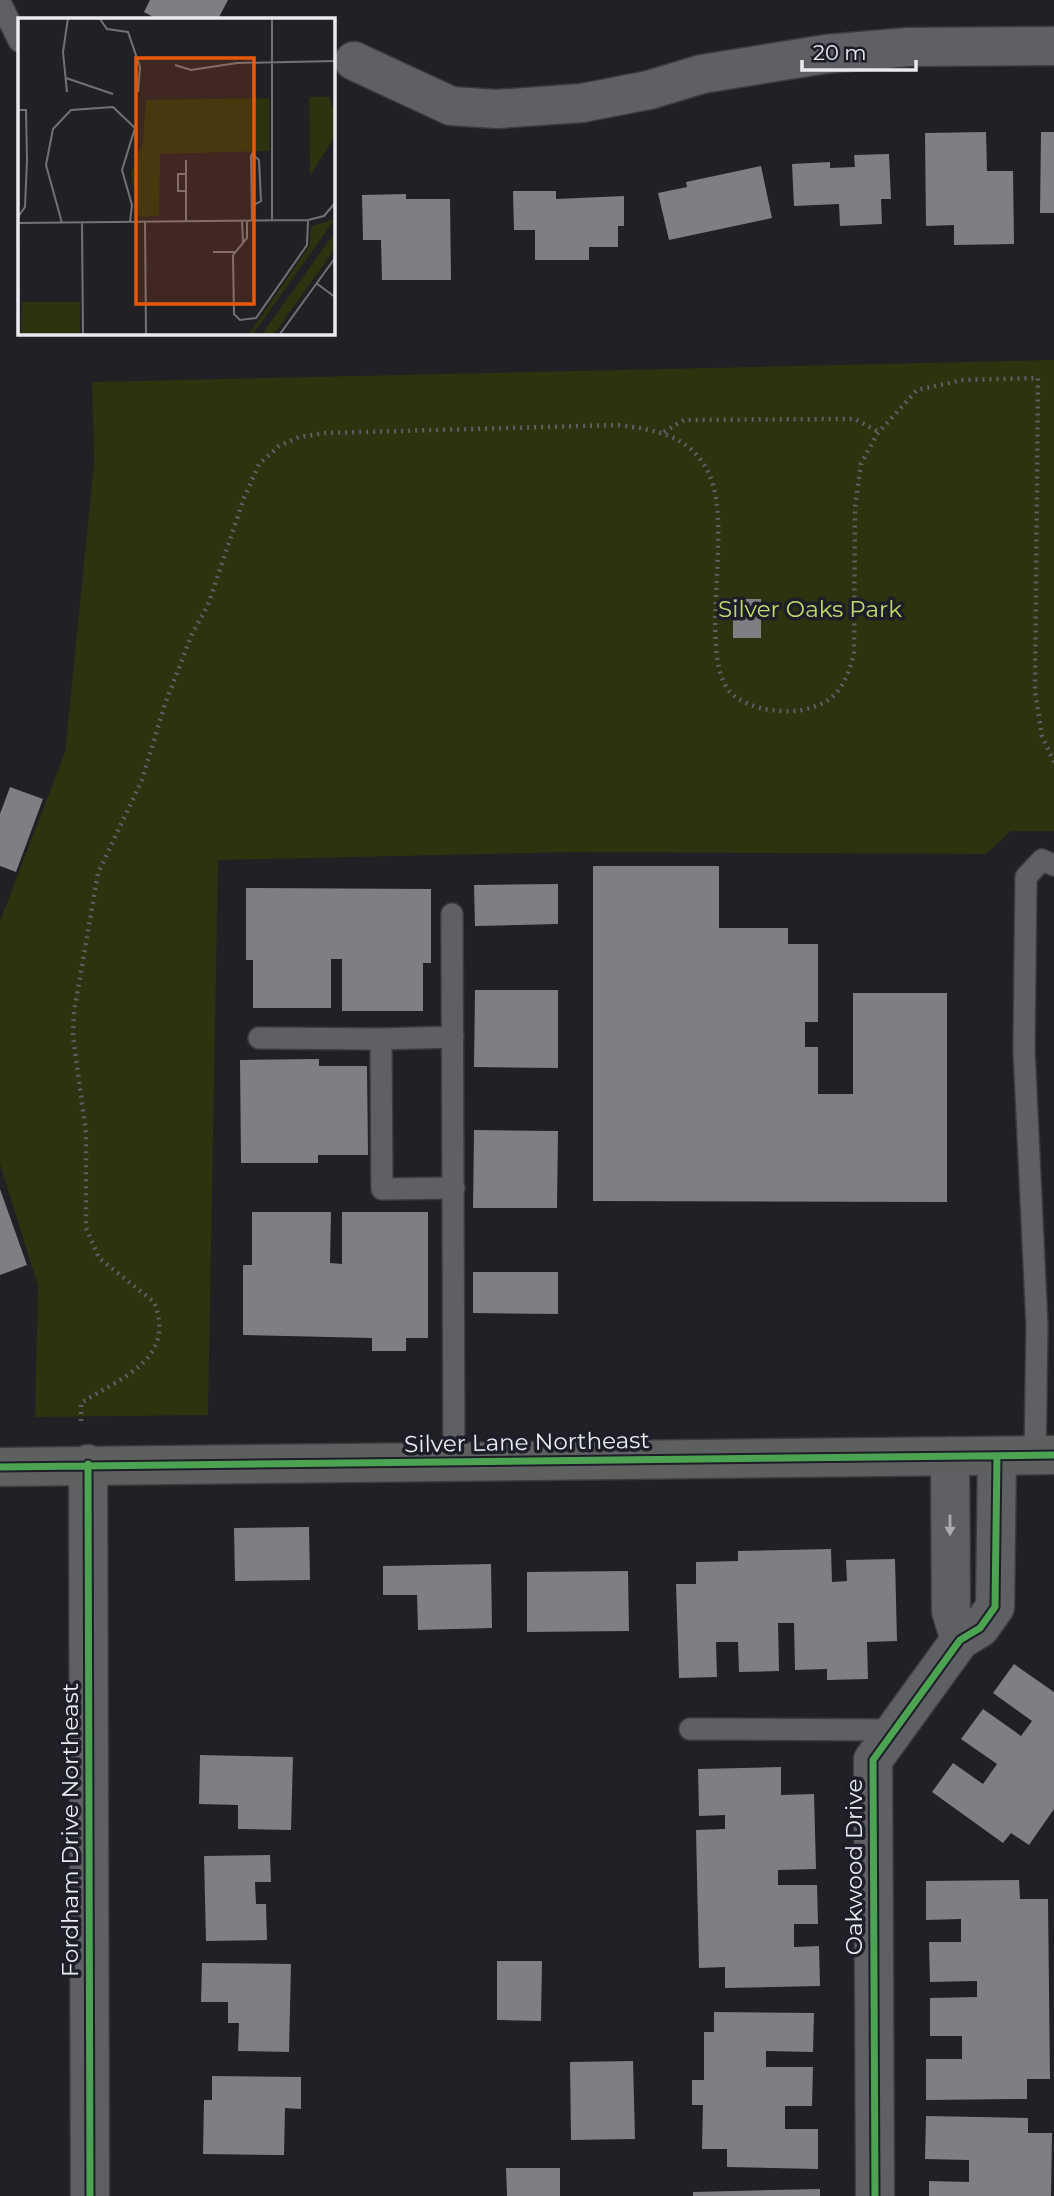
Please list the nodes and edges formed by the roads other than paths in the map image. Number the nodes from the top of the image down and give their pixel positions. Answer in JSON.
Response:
{"nodes":[{"id":1,"x":0,"y":2,"type":"edge"},
{"id":2,"x":18,"y":39,"type":"edge"},
{"id":3,"x":1054,"y":46,"type":"edge"},
{"id":4,"x":354,"y":61,"type":"dead end"},
{"id":5,"x":1054,"y":865,"type":"edge"},
{"id":6,"x":452,"y":914,"type":"dead end"},
{"id":7,"x":453,"y":1037,"type":"junction"},
{"id":8,"x":259,"y":1038,"type":"dead end"},
{"id":9,"x":381,"y":1039,"type":"junction"},
{"id":10,"x":454,"y":1188,"type":"junction"},
{"id":11,"x":1045,"y":1324,"type":"edge"},
{"id":12,"x":950,"y":1456,"type":"junction"},
{"id":13,"x":997,"y":1456,"type":"junction"},
{"id":14,"x":1045,"y":1456,"type":"edge"},
{"id":15,"x":454,"y":1463,"type":"junction"},
{"id":16,"x":88,"y":1464,"type":"junction"},
{"id":17,"x":0,"y":1466,"type":"edge"},
{"id":18,"x":960,"y":1640,"type":"junction"},
{"id":19,"x":690,"y":1729,"type":"dead end"},
{"id":20,"x":897,"y":1730,"type":"junction"},
{"id":21,"x":90,"y":2196,"type":"edge"},
{"id":22,"x":875,"y":2196,"type":"edge"}],
"edges":[{"from":1,"to":2,"type":"lane"},
{"from":3,"to":4,"type":"street"},
{"from":5,"to":11,"type":"lane"},
{"from":6,"to":7,"type":"lane"},
{"from":7,"to":9,"type":"lane"},
{"from":7,"to":10,"type":"lane"},
{"from":8,"to":9,"type":"lane"},
{"from":9,"to":10,"type":"lane"},
{"from":10,"to":15,"type":"lane"},
{"from":11,"to":14,"type":"lane"},
{"from":12,"to":13,"type":"street","name":"Silver Lane Northeast"},
{"from":12,"to":15,"type":"street","name":"Silver Lane Northeast"},
{"from":12,"to":18,"type":"street","one_way":true},
{"from":13,"to":14,"type":"street","name":"Silver Lane Northeast"},
{"from":13,"to":18,"type":"street","name":"Oakwood Drive"},
{"from":15,"to":16,"type":"street","name":"Silver Lane Northeast"},
{"from":16,"to":17,"type":"street","name":"Silver Lane Northeast"},
{"from":16,"to":21,"type":"street","name":"Fordham Drive Northeast"},
{"from":18,"to":20,"type":"street","name":"Oakwood Drive"},
{"from":19,"to":20,"type":"lane"},
{"from":20,"to":22,"type":"street","name":"Oakwood Drive"}]}
